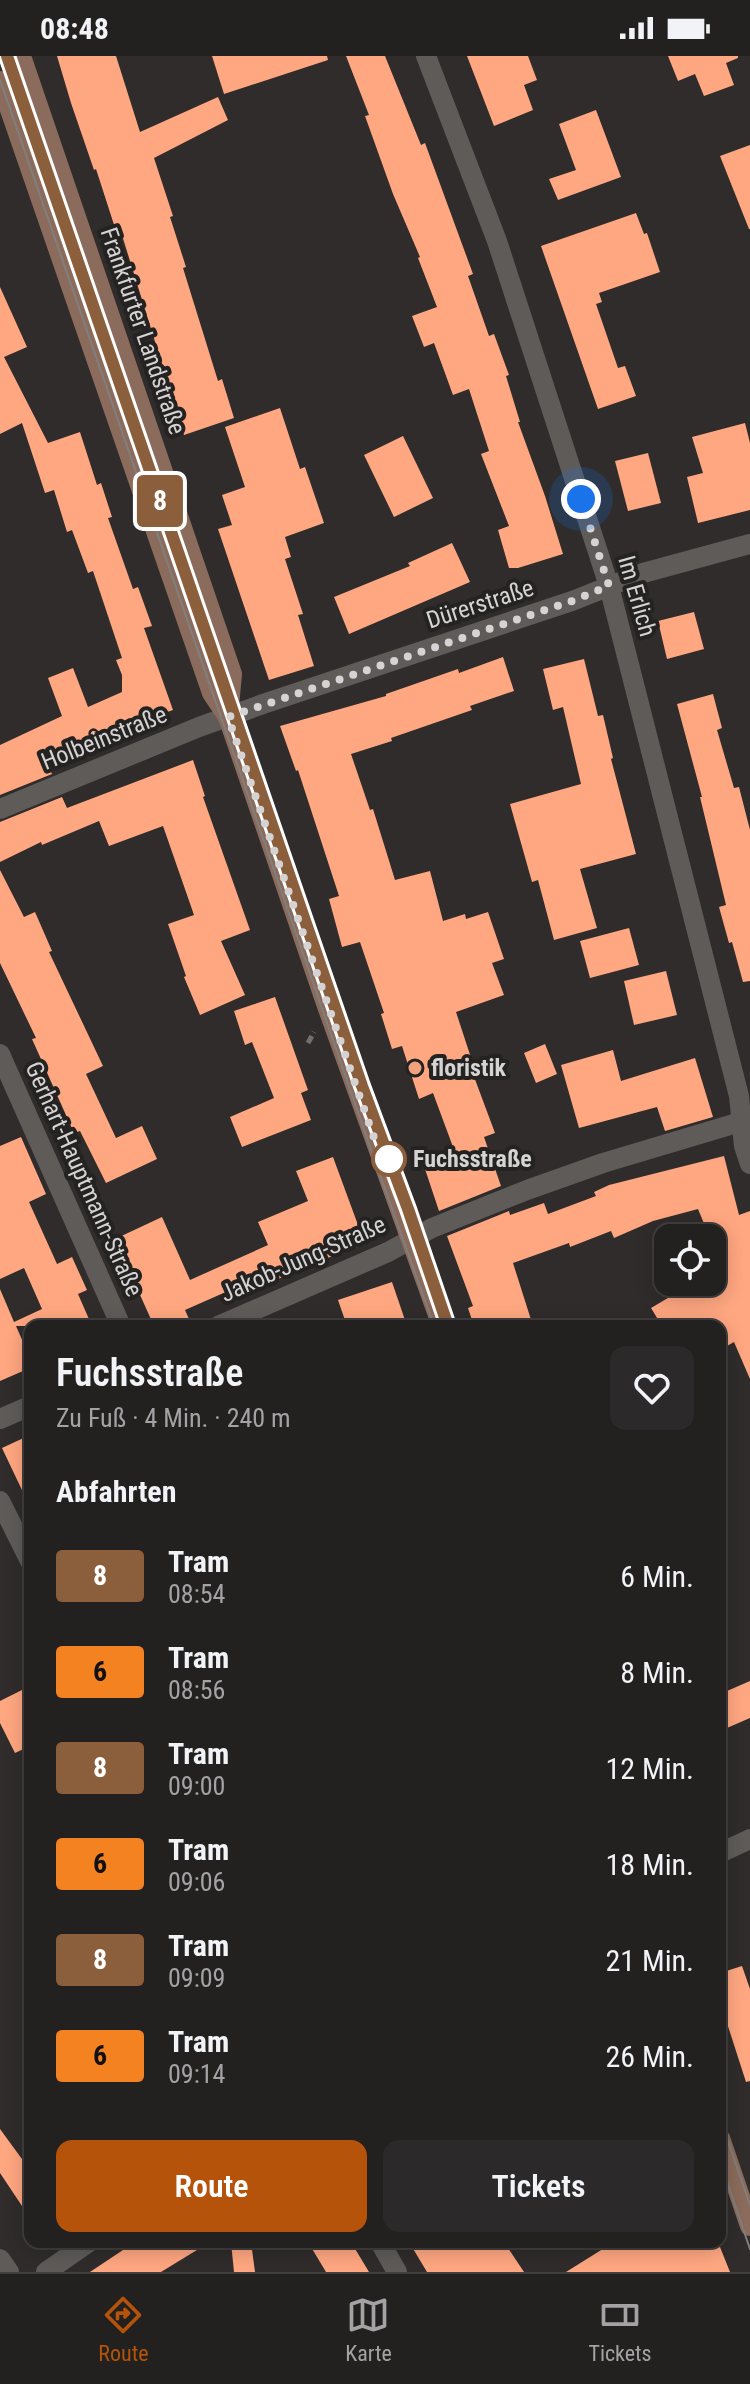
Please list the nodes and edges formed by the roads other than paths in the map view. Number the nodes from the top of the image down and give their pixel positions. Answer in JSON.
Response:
{"nodes":[{"id":1,"x":21,"y":56,"type":"edge"},
{"id":2,"x":426,"y":56,"type":"edge"},
{"id":3,"x":0,"y":81,"type":"edge"},
{"id":4,"x":750,"y":544,"type":"edge"},
{"id":5,"x":609,"y":586,"type":"junction"},
{"id":6,"x":228,"y":717,"type":"junction"},
{"id":7,"x":0,"y":809,"type":"edge"},
{"id":8,"x":0,"y":1054,"type":"edge"},
{"id":9,"x":746,"y":1121,"type":"edge"},
{"id":10,"x":750,"y":1164,"type":"edge"},
{"id":11,"x":410,"y":1240,"type":"junction"},
{"id":12,"x":118,"y":1320,"type":"edge"},
{"id":13,"x":232,"y":1320,"type":"edge"},
{"id":14,"x":440,"y":1320,"type":"edge"},
{"id":15,"x":24,"y":1409,"type":"edge"},
{"id":16,"x":0,"y":1419,"type":"edge"},
{"id":17,"x":0,"y":1501,"type":"edge"},
{"id":18,"x":24,"y":1549,"type":"edge"},
{"id":19,"x":750,"y":1839,"type":"edge"},
{"id":20,"x":726,"y":1850,"type":"edge"},
{"id":21,"x":726,"y":2156,"type":"edge"},
{"id":22,"x":750,"y":2226,"type":"edge"},
{"id":23,"x":80,"y":2248,"type":"edge"},
{"id":24,"x":383,"y":2248,"type":"edge"},
{"id":25,"x":0,"y":2259,"type":"edge"},
{"id":26,"x":9,"y":2272,"type":"edge"},
{"id":27,"x":46,"y":2272,"type":"edge"},
{"id":28,"x":397,"y":2272,"type":"edge"}],
"edges":[{"from":1,"to":6,"type":"street","name":"Frankfurter Landstraße"},
{"from":2,"to":5,"type":"street","name":"Im Erlich"},
{"from":3,"to":6,"type":"street","name":"Frankfurter Landstraße"},
{"from":4,"to":5,"type":"street","name":"Dürerstraße"},
{"from":5,"to":6,"type":"street","name":"Dürerstraße"},
{"from":5,"to":9,"type":"street","name":"Im Erlich"},
{"from":6,"to":7,"type":"street","name":"Holbeinstraße"},
{"from":6,"to":11,"type":"street","name":"Frankfurter Landstraße"},
{"from":8,"to":12,"type":"street","name":"Gerhart-Hauptmann-Straße"},
{"from":9,"to":10,"type":"street","name":"Im Erlich"},
{"from":9,"to":11,"type":"street"},
{"from":11,"to":13,"type":"street","name":"Jakob-Jung-Straße"},
{"from":11,"to":14,"type":"street","name":"Frankfurter Landstraße"},
{"from":15,"to":16,"type":"street"},
{"from":17,"to":18,"type":"street"},
{"from":19,"to":20,"type":"street"},
{"from":21,"to":22,"type":"street"},
{"from":23,"to":27,"type":"street"},
{"from":24,"to":28,"type":"street"},
{"from":25,"to":26,"type":"street"}]}
